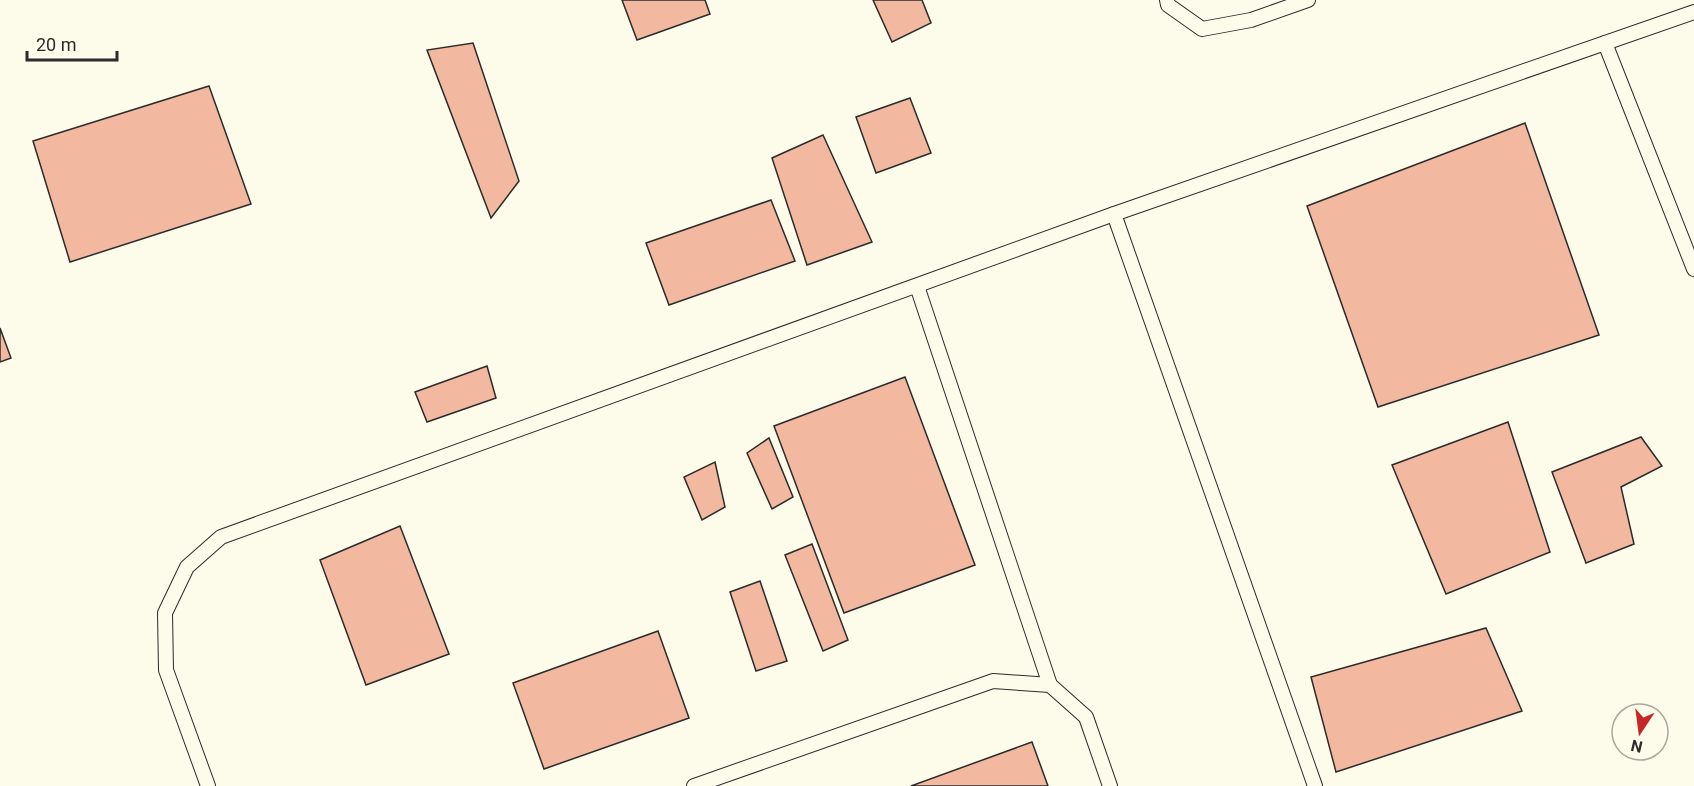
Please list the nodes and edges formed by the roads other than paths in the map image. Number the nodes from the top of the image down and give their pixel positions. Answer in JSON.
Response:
{"nodes":[{"id":1,"x":1167,"y":0,"type":"edge"},
{"id":2,"x":1308,"y":0,"type":"edge"},
{"id":3,"x":1694,"y":12,"type":"edge"},
{"id":4,"x":1605,"y":43,"type":"junction"},
{"id":5,"x":1114,"y":214,"type":"junction"},
{"id":6,"x":1694,"y":269,"type":"edge"},
{"id":7,"x":917,"y":285,"type":"junction"},
{"id":8,"x":1050,"y":685,"type":"junction"},
{"id":9,"x":208,"y":786,"type":"edge"},
{"id":10,"x":694,"y":786,"type":"edge"},
{"id":11,"x":1110,"y":786,"type":"edge"},
{"id":12,"x":1315,"y":786,"type":"edge"}],
"edges":[{"from":1,"to":2,"type":"lane"},
{"from":3,"to":4,"type":"lane"},
{"from":4,"to":5,"type":"lane"},
{"from":4,"to":6,"type":"lane"},
{"from":5,"to":7,"type":"lane"},
{"from":5,"to":12,"type":"lane"},
{"from":7,"to":8,"type":"lane"},
{"from":7,"to":9,"type":"lane"},
{"from":8,"to":10,"type":"lane"},
{"from":8,"to":11,"type":"lane"}]}
